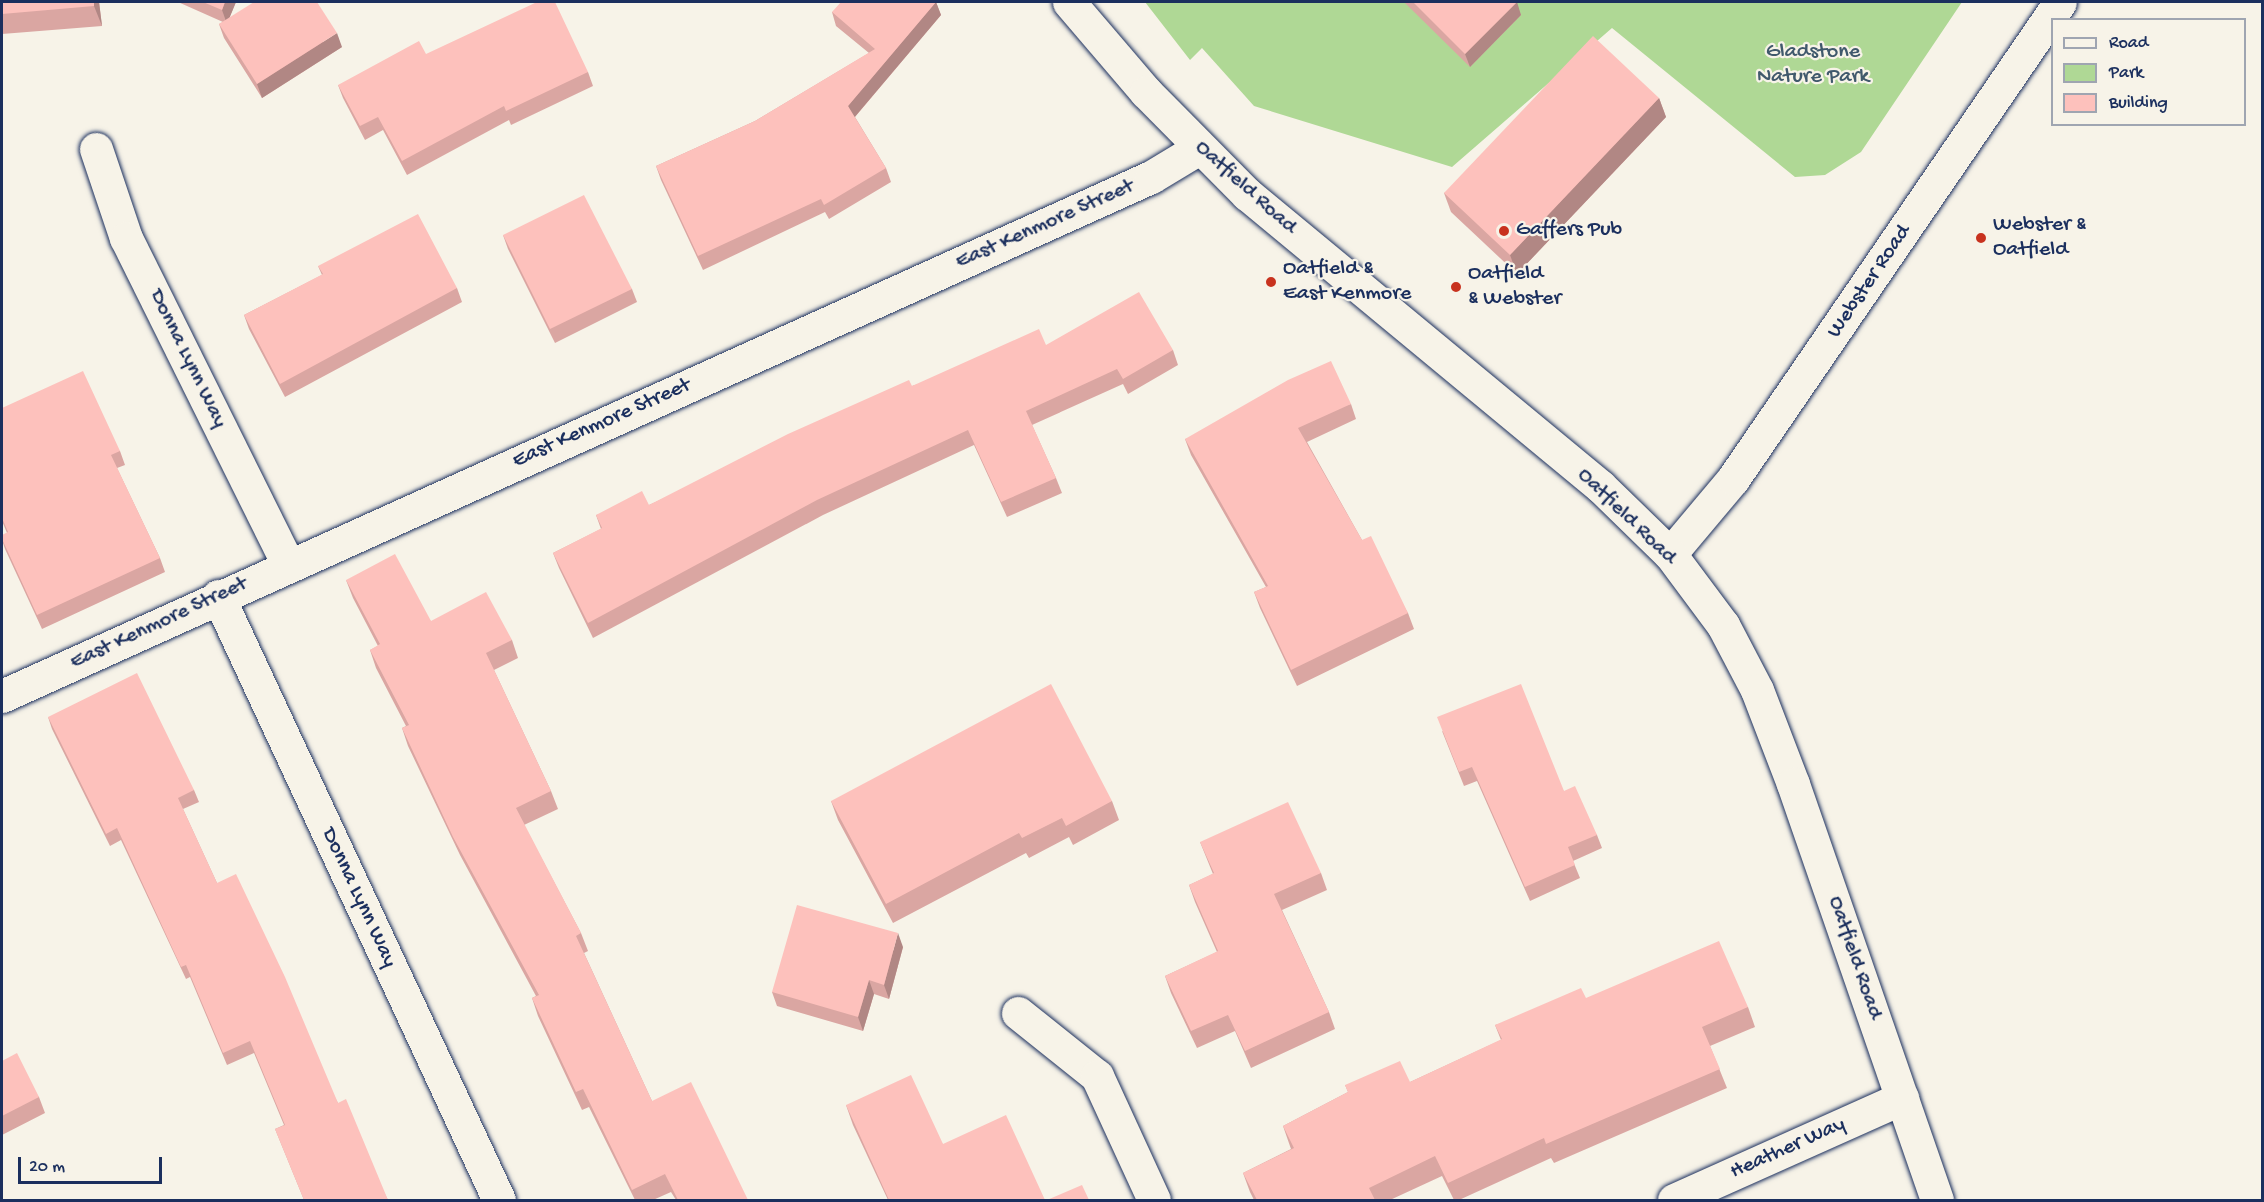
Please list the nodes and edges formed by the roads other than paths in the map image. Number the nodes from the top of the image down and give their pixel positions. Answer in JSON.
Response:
{"nodes":[{"id":1,"x":1069,"y":2,"type":"edge"},
{"id":2,"x":2060,"y":2,"type":"edge"},
{"id":3,"x":1199,"y":148,"type":"junction"},
{"id":4,"x":96,"y":149,"type":"dead end"},
{"id":5,"x":1670,"y":554,"type":"junction"},
{"id":6,"x":288,"y":564,"type":"junction"},
{"id":7,"x":218,"y":596,"type":"junction"},
{"id":8,"x":2,"y":696,"type":"edge"},
{"id":9,"x":1018,"y":1013,"type":"dead end"},
{"id":10,"x":1902,"y":1098,"type":"junction"},
{"id":11,"x":499,"y":1200,"type":"edge"},
{"id":12,"x":1154,"y":1200,"type":"edge"},
{"id":13,"x":1674,"y":1200,"type":"edge"},
{"id":14,"x":1937,"y":1200,"type":"edge"}],
"edges":[{"from":1,"to":3,"type":"street","name":"Oatfield Road"},
{"from":2,"to":5,"type":"street","name":"Webster Road"},
{"from":3,"to":5,"type":"street","name":"Oatfield Road"},
{"from":3,"to":6,"type":"street","name":"East Kenmore Street"},
{"from":4,"to":6,"type":"street","name":"Donna Lynn Way"},
{"from":5,"to":10,"type":"street","name":"Oatfield Road"},
{"from":6,"to":7,"type":"street","name":"East Kenmore Street"},
{"from":7,"to":8,"type":"street","name":"East Kenmore Street"},
{"from":7,"to":11,"type":"street","name":"Donna Lynn Way"},
{"from":9,"to":12,"type":"street"},
{"from":10,"to":13,"type":"street","name":"Heather Way"},
{"from":10,"to":14,"type":"street","name":"Oatfield Road"}]}
